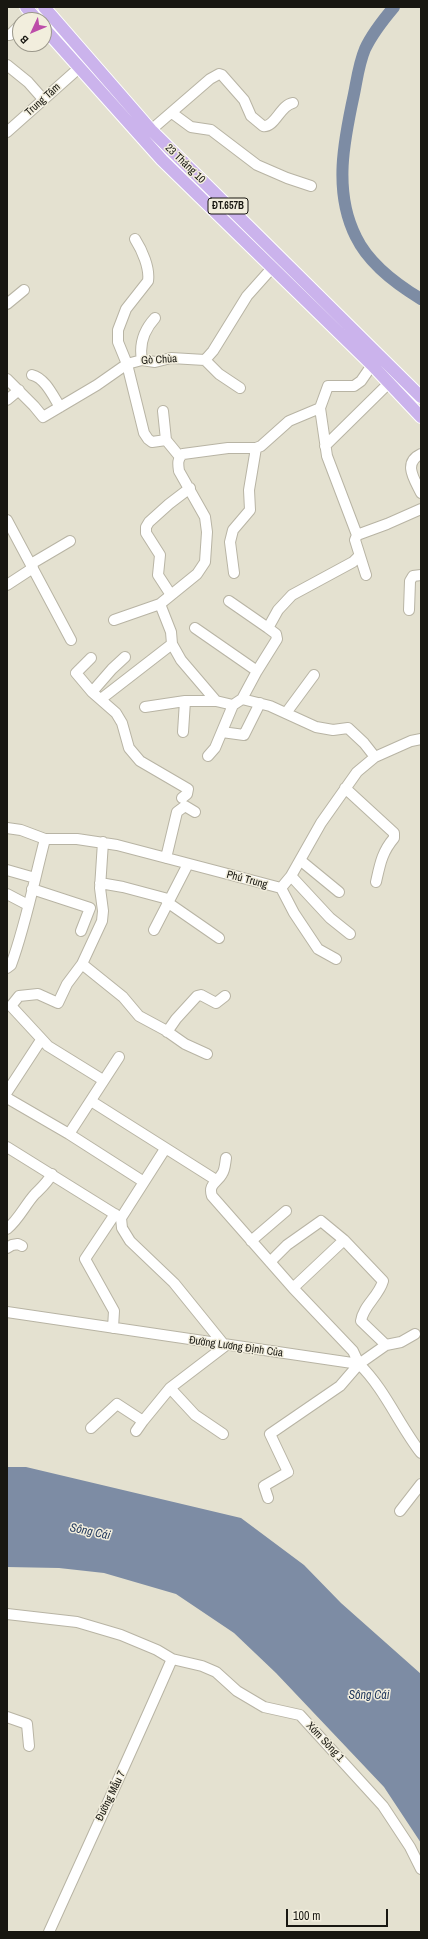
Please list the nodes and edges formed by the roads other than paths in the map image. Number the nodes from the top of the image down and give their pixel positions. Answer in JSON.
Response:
{"nodes":[{"id":1,"x":44,"y":7,"type":"edge"},
{"id":2,"x":52,"y":37,"type":"edge"},
{"id":3,"x":88,"y":58,"type":"junction"},
{"id":4,"x":7,"y":64,"type":"edge"},
{"id":5,"x":79,"y":68,"type":"junction"},
{"id":6,"x":43,"y":99,"type":"junction"},
{"id":7,"x":293,"y":103,"type":"dead end"},
{"id":8,"x":172,"y":113,"type":"junction"},
{"id":9,"x":151,"y":130,"type":"junction"},
{"id":10,"x":7,"y":132,"type":"edge"},
{"id":11,"x":311,"y":186,"type":"dead end"},
{"id":12,"x":135,"y":239,"type":"dead end"},
{"id":13,"x":272,"y":268,"type":"junction"},
{"id":14,"x":24,"y":290,"type":"dead end"},
{"id":15,"x":7,"y":304,"type":"edge"},
{"id":16,"x":155,"y":318,"type":"dead end"},
{"id":17,"x":142,"y":360,"type":"junction"},
{"id":18,"x":205,"y":360,"type":"junction"},
{"id":19,"x":127,"y":364,"type":"junction"},
{"id":20,"x":372,"y":365,"type":"junction"},
{"id":21,"x":32,"y":375,"type":"dead end"},
{"id":22,"x":7,"y":378,"type":"edge"},
{"id":23,"x":389,"y":383,"type":"junction"},
{"id":24,"x":240,"y":388,"type":"dead end"},
{"id":25,"x":19,"y":390,"type":"junction"},
{"id":26,"x":421,"y":397,"type":"edge"},
{"id":27,"x":7,"y":400,"type":"edge"},
{"id":28,"x":60,"y":407,"type":"junction"},
{"id":29,"x":320,"y":408,"type":"junction"},
{"id":30,"x":164,"y":411,"type":"dead end"},
{"id":31,"x":421,"y":417,"type":"edge"},
{"id":32,"x":166,"y":440,"type":"junction"},
{"id":33,"x":325,"y":446,"type":"junction"},
{"id":34,"x":256,"y":448,"type":"junction"},
{"id":35,"x":421,"y":454,"type":"edge"},
{"id":36,"x":180,"y":457,"type":"junction"},
{"id":37,"x":190,"y":488,"type":"junction"},
{"id":38,"x":421,"y":493,"type":"edge"},
{"id":39,"x":421,"y":509,"type":"edge"},
{"id":40,"x":7,"y":520,"type":"edge"},
{"id":41,"x":357,"y":536,"type":"junction"},
{"id":42,"x":70,"y":540,"type":"dead end"},
{"id":43,"x":359,"y":556,"type":"junction"},
{"id":44,"x":32,"y":566,"type":"junction"},
{"id":45,"x":234,"y":573,"type":"dead end"},
{"id":46,"x":366,"y":575,"type":"dead end"},
{"id":47,"x":421,"y":575,"type":"edge"},
{"id":48,"x":7,"y":585,"type":"edge"},
{"id":49,"x":171,"y":595,"type":"junction"},
{"id":50,"x":229,"y":601,"type":"dead end"},
{"id":51,"x":160,"y":604,"type":"junction"},
{"id":52,"x":409,"y":610,"type":"dead end"},
{"id":53,"x":114,"y":620,"type":"dead end"},
{"id":54,"x":195,"y":628,"type":"dead end"},
{"id":55,"x":268,"y":628,"type":"junction"},
{"id":56,"x":71,"y":640,"type":"dead end"},
{"id":57,"x":172,"y":644,"type":"junction"},
{"id":58,"x":125,"y":657,"type":"dead end"},
{"id":59,"x":91,"y":658,"type":"dead end"},
{"id":60,"x":257,"y":671,"type":"junction"},
{"id":61,"x":314,"y":676,"type":"dead end"},
{"id":62,"x":92,"y":692,"type":"junction"},
{"id":63,"x":101,"y":699,"type":"junction"},
{"id":64,"x":242,"y":699,"type":"junction"},
{"id":65,"x":185,"y":701,"type":"junction"},
{"id":66,"x":216,"y":702,"type":"junction"},
{"id":67,"x":260,"y":703,"type":"junction"},
{"id":68,"x":233,"y":705,"type":"junction"},
{"id":69,"x":145,"y":707,"type":"dead end"},
{"id":70,"x":286,"y":713,"type":"junction"},
{"id":71,"x":183,"y":732,"type":"dead end"},
{"id":72,"x":222,"y":732,"type":"junction"},
{"id":73,"x":421,"y":739,"type":"edge"},
{"id":74,"x":208,"y":756,"type":"dead end"},
{"id":75,"x":375,"y":757,"type":"junction"},
{"id":76,"x":345,"y":788,"type":"junction"},
{"id":77,"x":182,"y":798,"type":"dead end"},
{"id":78,"x":195,"y":812,"type":"dead end"},
{"id":79,"x":7,"y":828,"type":"edge"},
{"id":80,"x":45,"y":839,"type":"junction"},
{"id":81,"x":103,"y":842,"type":"junction"},
{"id":82,"x":166,"y":858,"type":"junction"},
{"id":83,"x":300,"y":860,"type":"junction"},
{"id":84,"x":188,"y":864,"type":"junction"},
{"id":85,"x":7,"y":870,"type":"edge"},
{"id":86,"x":292,"y":876,"type":"junction"},
{"id":87,"x":35,"y":878,"type":"junction"},
{"id":88,"x":376,"y":882,"type":"dead end"},
{"id":89,"x":100,"y":883,"type":"junction"},
{"id":90,"x":281,"y":888,"type":"junction"},
{"id":91,"x":32,"y":889,"type":"junction"},
{"id":92,"x":340,"y":892,"type":"dead end"},
{"id":93,"x":7,"y":894,"type":"edge"},
{"id":94,"x":168,"y":901,"type":"junction"},
{"id":95,"x":28,"y":905,"type":"junction"},
{"id":96,"x":154,"y":930,"type":"dead end"},
{"id":97,"x":81,"y":931,"type":"dead end"},
{"id":98,"x":350,"y":934,"type":"dead end"},
{"id":99,"x":219,"y":938,"type":"dead end"},
{"id":100,"x":336,"y":959,"type":"dead end"},
{"id":101,"x":82,"y":964,"type":"junction"},
{"id":102,"x":7,"y":968,"type":"edge"},
{"id":103,"x":225,"y":996,"type":"dead end"},
{"id":104,"x":9,"y":1004,"type":"edge"},
{"id":105,"x":167,"y":1032,"type":"junction"},
{"id":106,"x":41,"y":1040,"type":"junction"},
{"id":107,"x":207,"y":1054,"type":"dead end"},
{"id":108,"x":119,"y":1057,"type":"dead end"},
{"id":109,"x":104,"y":1080,"type":"junction"},
{"id":110,"x":7,"y":1092,"type":"edge"},
{"id":111,"x":7,"y":1098,"type":"edge"},
{"id":112,"x":91,"y":1101,"type":"junction"},
{"id":113,"x":70,"y":1134,"type":"junction"},
{"id":114,"x":7,"y":1147,"type":"edge"},
{"id":115,"x":165,"y":1149,"type":"junction"},
{"id":116,"x":226,"y":1158,"type":"dead end"},
{"id":117,"x":52,"y":1175,"type":"junction"},
{"id":118,"x":216,"y":1180,"type":"junction"},
{"id":119,"x":144,"y":1182,"type":"junction"},
{"id":120,"x":286,"y":1211,"type":"dead end"},
{"id":121,"x":118,"y":1216,"type":"junction"},
{"id":122,"x":7,"y":1229,"type":"edge"},
{"id":123,"x":344,"y":1240,"type":"junction"},
{"id":124,"x":251,"y":1241,"type":"junction"},
{"id":125,"x":22,"y":1246,"type":"dead end"},
{"id":126,"x":7,"y":1248,"type":"edge"},
{"id":127,"x":270,"y":1262,"type":"junction"},
{"id":128,"x":293,"y":1288,"type":"junction"},
{"id":129,"x":7,"y":1312,"type":"edge"},
{"id":130,"x":113,"y":1328,"type":"junction"},
{"id":131,"x":415,"y":1334,"type":"dead end"},
{"id":132,"x":386,"y":1345,"type":"junction"},
{"id":133,"x":225,"y":1346,"type":"junction"},
{"id":134,"x":359,"y":1364,"type":"junction"},
{"id":135,"x":170,"y":1388,"type":"junction"},
{"id":136,"x":143,"y":1421,"type":"junction"},
{"id":137,"x":91,"y":1428,"type":"dead end"},
{"id":138,"x":136,"y":1431,"type":"dead end"},
{"id":139,"x":223,"y":1434,"type":"dead end"},
{"id":140,"x":421,"y":1453,"type":"edge"},
{"id":141,"x":421,"y":1484,"type":"edge"},
{"id":142,"x":268,"y":1498,"type":"dead end"},
{"id":143,"x":400,"y":1511,"type":"dead end"},
{"id":144,"x":7,"y":1614,"type":"edge"},
{"id":145,"x":172,"y":1659,"type":"junction"},
{"id":146,"x":7,"y":1717,"type":"edge"},
{"id":147,"x":29,"y":1746,"type":"dead end"},
{"id":148,"x":421,"y":1869,"type":"edge"},
{"id":149,"x":49,"y":1932,"type":"edge"}],
"edges":[{"from":1,"to":3,"type":"main road","name":"23 Tháng 10","number":"ĐT.657B"},
{"from":2,"to":5,"type":"main road","name":"23 Tháng 10","number":"ĐT.657B"},
{"from":3,"to":5,"type":"main road"},
{"from":3,"to":9,"type":"main road","name":"23 Tháng 10","number":"ĐT.657B"},
{"from":4,"to":6,"type":"street"},
{"from":5,"to":6,"type":"street","name":"Trung Tâm"},
{"from":5,"to":13,"type":"main road","name":"23 Tháng 10","number":"ĐT.657B"},
{"from":6,"to":10,"type":"street","name":"Trung Tâm"},
{"from":7,"to":8,"type":"street"},
{"from":8,"to":9,"type":"street"},
{"from":8,"to":11,"type":"street"},
{"from":9,"to":26,"type":"main road","name":"23 Tháng 10","number":"ĐT.657B"},
{"from":12,"to":19,"type":"street"},
{"from":13,"to":18,"type":"street"},
{"from":13,"to":20,"type":"main road","name":"23 Tháng 10","number":"ĐT.657B"},
{"from":14,"to":15,"type":"street"},
{"from":16,"to":17,"type":"street"},
{"from":17,"to":18,"type":"street","name":"Gò Chùa"},
{"from":17,"to":19,"type":"street","name":"Gò Chùa"},
{"from":18,"to":24,"type":"street"},
{"from":19,"to":28,"type":"street","name":"Gò Chùa"},
{"from":19,"to":32,"type":"street"},
{"from":20,"to":23,"type":"main road","name":"23 Tháng 10","number":"ĐT.657B"},
{"from":20,"to":29,"type":"street"},
{"from":21,"to":28,"type":"street"},
{"from":22,"to":25,"type":"street","name":"Gò Chùa"},
{"from":23,"to":31,"type":"main road","name":"23 Tháng 10","number":"ĐT.657B"},
{"from":23,"to":33,"type":"street"},
{"from":25,"to":27,"type":"street"},
{"from":25,"to":28,"type":"street","name":"Gò Chùa"},
{"from":29,"to":33,"type":"street"},
{"from":29,"to":34,"type":"street"},
{"from":30,"to":32,"type":"street"},
{"from":32,"to":36,"type":"street"},
{"from":33,"to":41,"type":"street"},
{"from":34,"to":36,"type":"street"},
{"from":34,"to":45,"type":"street"},
{"from":35,"to":38,"type":"street"},
{"from":36,"to":37,"type":"street"},
{"from":37,"to":49,"type":"street"},
{"from":37,"to":49,"type":"street"},
{"from":39,"to":41,"type":"street"},
{"from":40,"to":44,"type":"street"},
{"from":41,"to":43,"type":"street"},
{"from":42,"to":44,"type":"street"},
{"from":43,"to":46,"type":"street"},
{"from":43,"to":55,"type":"street"},
{"from":44,"to":48,"type":"street"},
{"from":44,"to":56,"type":"street"},
{"from":47,"to":52,"type":"street"},
{"from":49,"to":51,"type":"street"},
{"from":50,"to":55,"type":"street"},
{"from":51,"to":53,"type":"street"},
{"from":51,"to":57,"type":"street"},
{"from":54,"to":60,"type":"street"},
{"from":55,"to":60,"type":"street"},
{"from":57,"to":63,"type":"street"},
{"from":57,"to":66,"type":"street"},
{"from":58,"to":62,"type":"street"},
{"from":59,"to":62,"type":"street"},
{"from":60,"to":64,"type":"street"},
{"from":61,"to":70,"type":"street"},
{"from":62,"to":63,"type":"street"},
{"from":63,"to":77,"type":"street"},
{"from":64,"to":67,"type":"street"},
{"from":64,"to":68,"type":"street"},
{"from":65,"to":66,"type":"street"},
{"from":65,"to":69,"type":"street"},
{"from":65,"to":71,"type":"street"},
{"from":66,"to":68,"type":"street"},
{"from":67,"to":70,"type":"street"},
{"from":67,"to":72,"type":"street"},
{"from":68,"to":72,"type":"street"},
{"from":70,"to":75,"type":"street"},
{"from":72,"to":74,"type":"street"},
{"from":73,"to":75,"type":"street","name":"Phú Trung"},
{"from":75,"to":76,"type":"street","name":"Phú Trung"},
{"from":76,"to":83,"type":"street","name":"Phú Trung"},
{"from":76,"to":88,"type":"street"},
{"from":78,"to":82,"type":"street"},
{"from":79,"to":80,"type":"street","name":"Phú Trung"},
{"from":80,"to":81,"type":"street","name":"Phú Trung"},
{"from":80,"to":87,"type":"street"},
{"from":81,"to":82,"type":"street","name":"Phú Trung"},
{"from":81,"to":89,"type":"street"},
{"from":82,"to":84,"type":"street","name":"Phú Trung"},
{"from":83,"to":86,"type":"street","name":"Phú Trung"},
{"from":83,"to":92,"type":"street"},
{"from":84,"to":90,"type":"street","name":"Phú Trung"},
{"from":84,"to":94,"type":"street"},
{"from":85,"to":87,"type":"street"},
{"from":86,"to":90,"type":"street","name":"Phú Trung"},
{"from":86,"to":98,"type":"street"},
{"from":87,"to":91,"type":"street"},
{"from":89,"to":94,"type":"street"},
{"from":89,"to":101,"type":"street"},
{"from":90,"to":100,"type":"street"},
{"from":91,"to":95,"type":"street"},
{"from":91,"to":97,"type":"street"},
{"from":93,"to":95,"type":"street"},
{"from":94,"to":96,"type":"street"},
{"from":94,"to":99,"type":"street"},
{"from":95,"to":102,"type":"street"},
{"from":101,"to":104,"type":"street"},
{"from":101,"to":105,"type":"street"},
{"from":103,"to":105,"type":"street"},
{"from":104,"to":106,"type":"street"},
{"from":105,"to":107,"type":"street"},
{"from":106,"to":109,"type":"street"},
{"from":106,"to":110,"type":"street"},
{"from":108,"to":109,"type":"street"},
{"from":109,"to":112,"type":"street"},
{"from":111,"to":113,"type":"street"},
{"from":112,"to":113,"type":"street"},
{"from":112,"to":115,"type":"street"},
{"from":113,"to":119,"type":"street"},
{"from":114,"to":117,"type":"street"},
{"from":115,"to":118,"type":"street"},
{"from":115,"to":119,"type":"street"},
{"from":116,"to":118,"type":"street"},
{"from":117,"to":121,"type":"street"},
{"from":117,"to":122,"type":"street"},
{"from":118,"to":124,"type":"street"},
{"from":119,"to":121,"type":"street"},
{"from":120,"to":124,"type":"street"},
{"from":121,"to":130,"type":"street"},
{"from":121,"to":133,"type":"street"},
{"from":123,"to":127,"type":"street"},
{"from":123,"to":128,"type":"street"},
{"from":123,"to":132,"type":"street"},
{"from":124,"to":127,"type":"street"},
{"from":125,"to":126,"type":"street"},
{"from":127,"to":128,"type":"street"},
{"from":128,"to":134,"type":"street"},
{"from":129,"to":130,"type":"street","name":"Đường Lương Định Của"},
{"from":130,"to":133,"type":"street","name":"Đường Lương Định Của"},
{"from":131,"to":132,"type":"street"},
{"from":132,"to":134,"type":"street"},
{"from":133,"to":134,"type":"street","name":"Đường Lương Định Của"},
{"from":133,"to":135,"type":"street"},
{"from":134,"to":140,"type":"street"},
{"from":134,"to":142,"type":"street"},
{"from":135,"to":136,"type":"street"},
{"from":135,"to":139,"type":"street"},
{"from":136,"to":137,"type":"street"},
{"from":136,"to":138,"type":"street"},
{"from":141,"to":143,"type":"street"},
{"from":144,"to":145,"type":"street","name":"Xóm Sông 1"},
{"from":145,"to":148,"type":"street","name":"Xóm Sông 1"},
{"from":145,"to":149,"type":"street","name":"Đường Mẫu 7"},
{"from":146,"to":147,"type":"street"}]}
